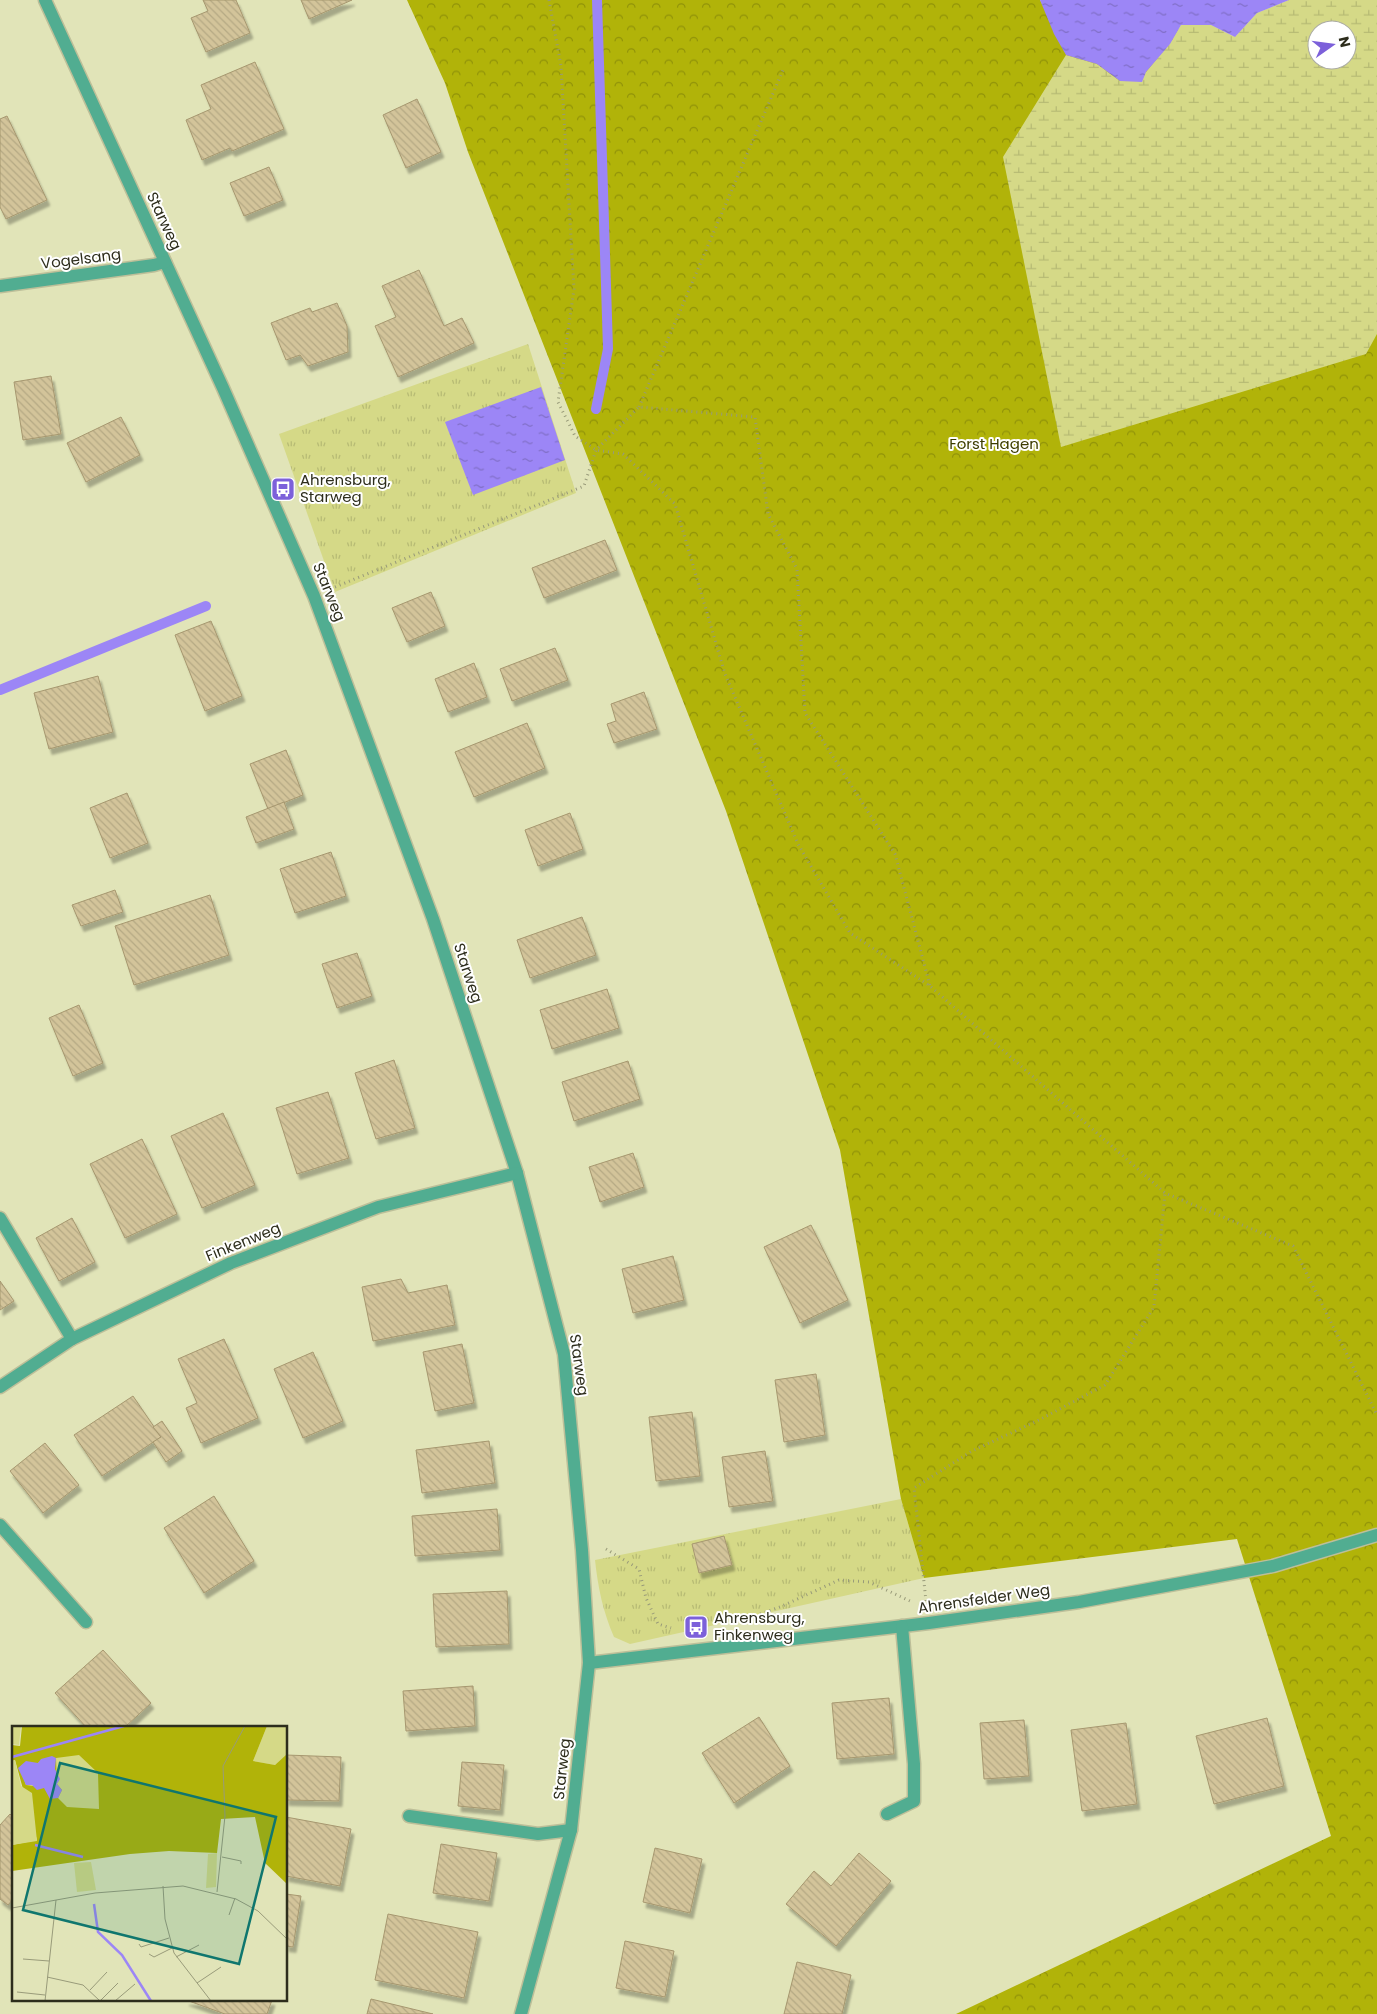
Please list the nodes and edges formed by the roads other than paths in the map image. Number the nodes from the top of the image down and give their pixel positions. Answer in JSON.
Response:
{"nodes":[{"id":1,"x":45,"y":0,"type":"edge"},
{"id":2,"x":165,"y":262,"type":"junction"},
{"id":3,"x":0,"y":286,"type":"edge"},
{"id":4,"x":517,"y":1173,"type":"junction"},
{"id":5,"x":0,"y":1218,"type":"edge"},
{"id":6,"x":72,"y":1338,"type":"junction"},
{"id":7,"x":0,"y":1387,"type":"edge"},
{"id":8,"x":0,"y":1525,"type":"edge"},
{"id":9,"x":1377,"y":1535,"type":"edge"},
{"id":10,"x":86,"y":1622,"type":"dead end"},
{"id":11,"x":902,"y":1626,"type":"junction"},
{"id":12,"x":589,"y":1663,"type":"junction"},
{"id":13,"x":887,"y":1814,"type":"dead end"},
{"id":14,"x":409,"y":1816,"type":"dead end"},
{"id":15,"x":571,"y":1830,"type":"junction"},
{"id":16,"x":521,"y":2014,"type":"edge"}],
"edges":[{"from":1,"to":2,"type":"street","name":"Starweg"},
{"from":2,"to":3,"type":"street","name":"Vogelsang"},
{"from":2,"to":4,"type":"street","name":"Starweg"},
{"from":4,"to":6,"type":"street","name":"Finkenweg"},
{"from":4,"to":12,"type":"street","name":"Starweg"},
{"from":5,"to":6,"type":"street"},
{"from":6,"to":7,"type":"street","name":"Finkenweg"},
{"from":8,"to":10,"type":"street"},
{"from":9,"to":11,"type":"street","name":"Ahrensfelder Weg"},
{"from":11,"to":12,"type":"street","name":"Ahrensfelder Weg"},
{"from":11,"to":13,"type":"street"},
{"from":12,"to":15,"type":"street","name":"Starweg"},
{"from":14,"to":15,"type":"street"},
{"from":15,"to":16,"type":"street","name":"Starweg"}]}
